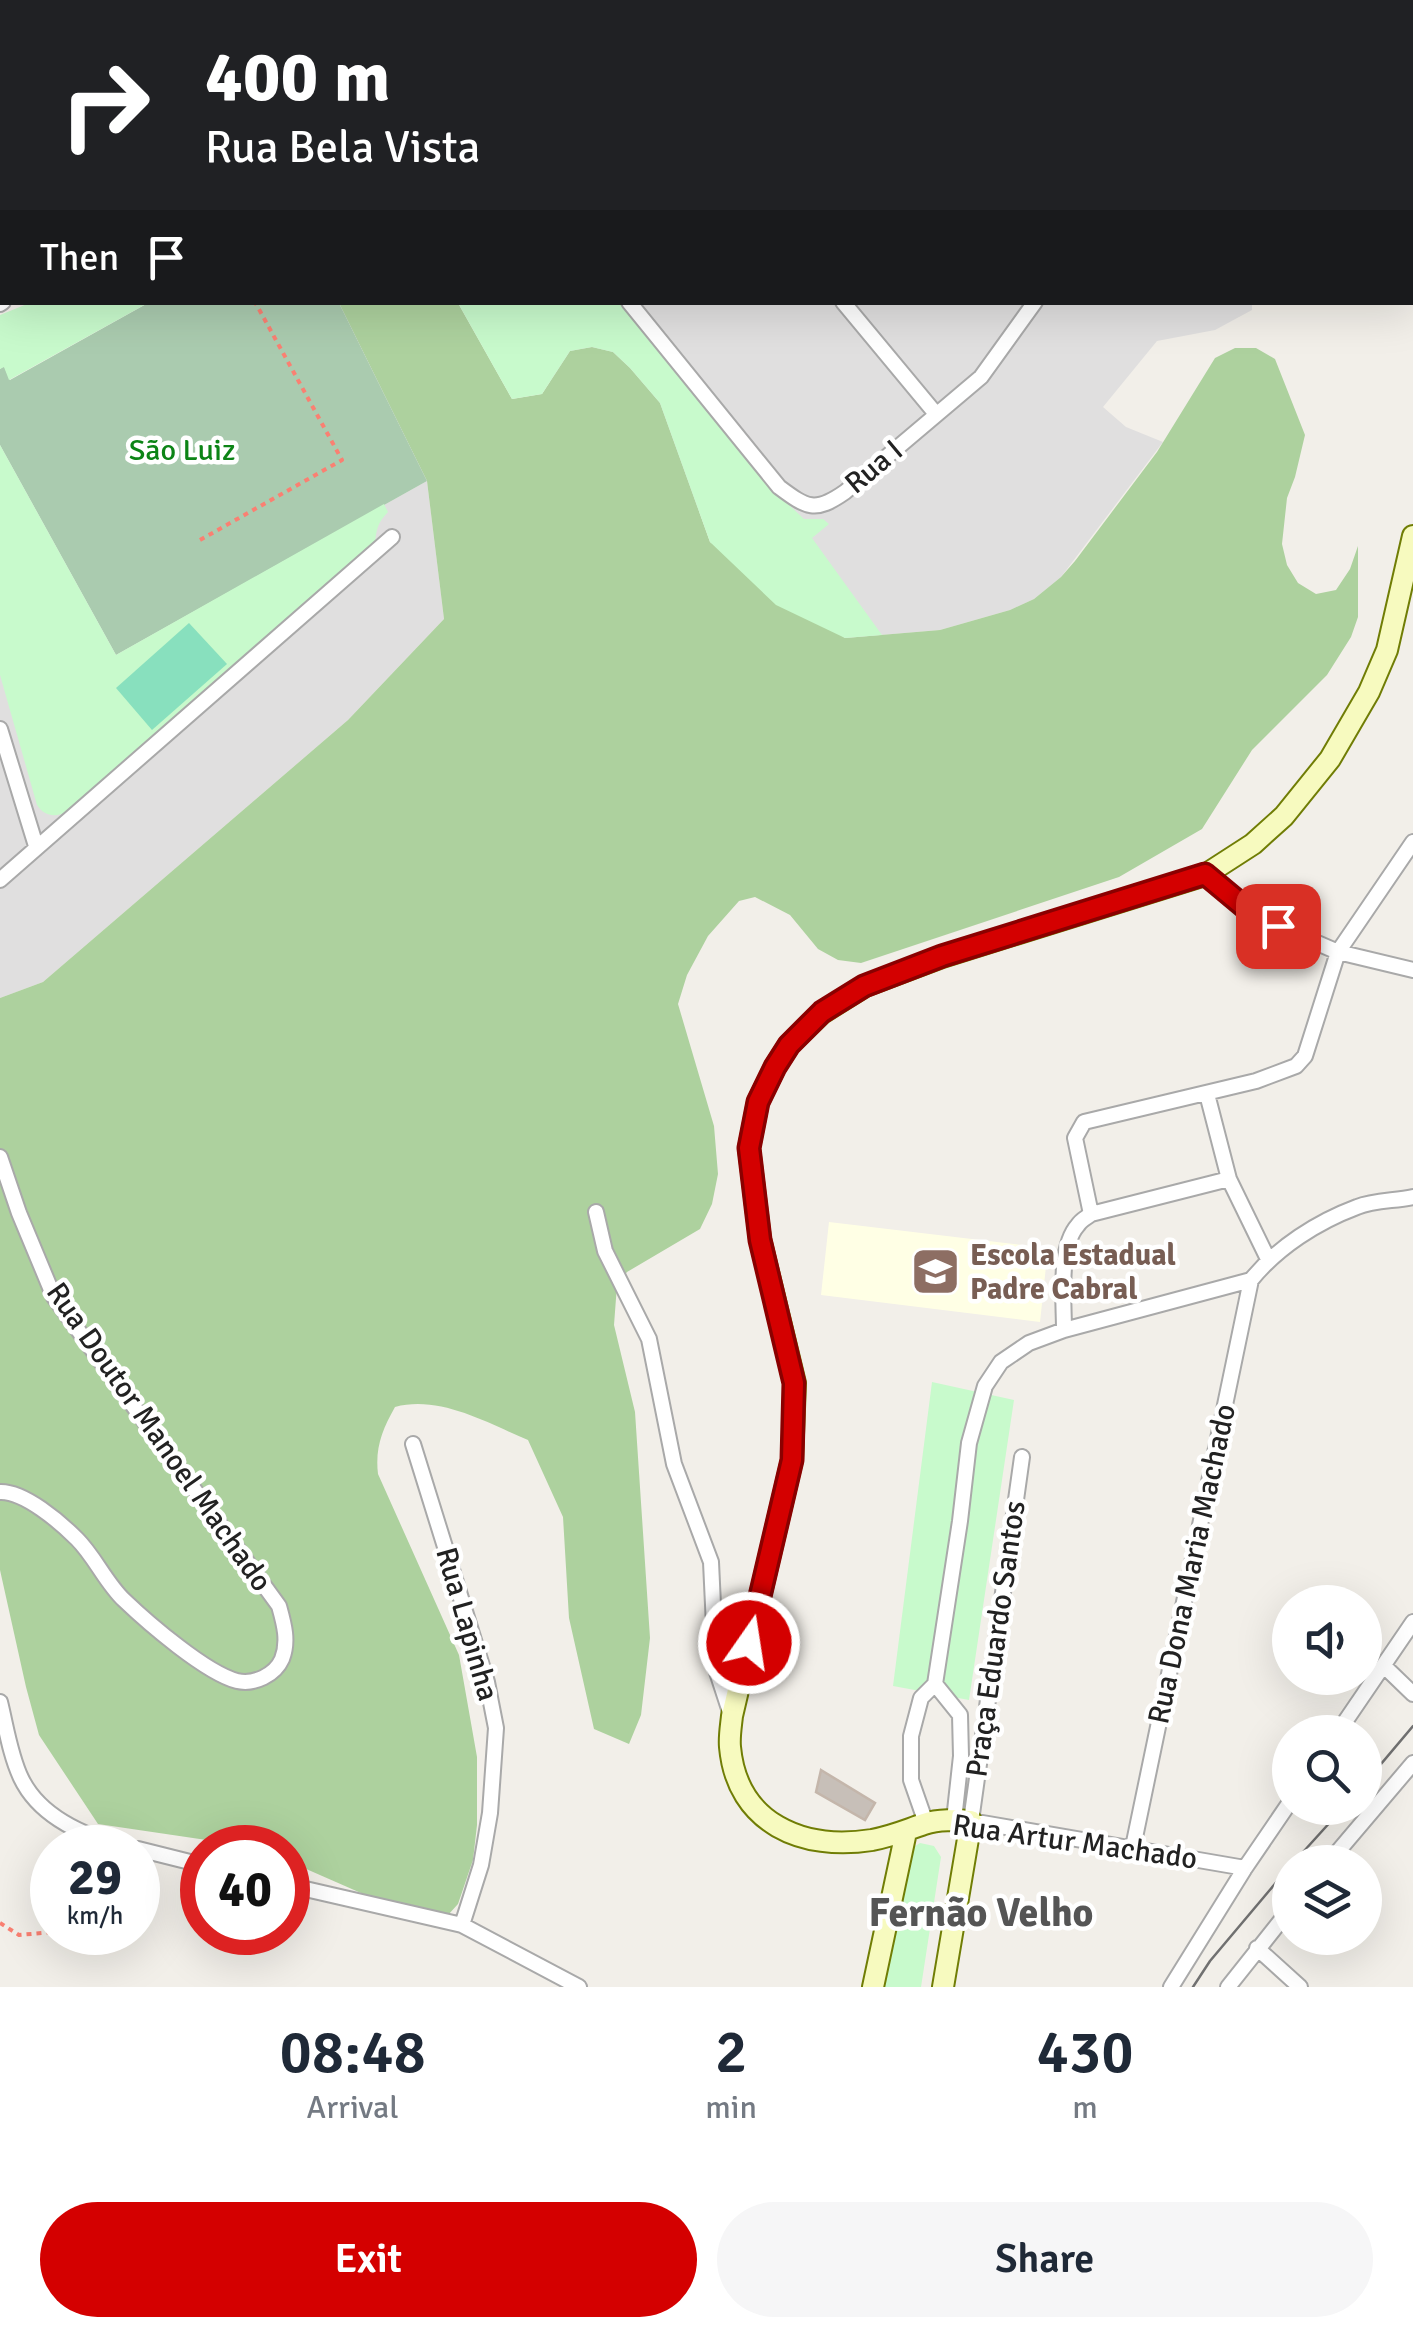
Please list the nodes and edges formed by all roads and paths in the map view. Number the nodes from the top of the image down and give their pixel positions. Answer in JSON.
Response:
{"nodes":[{"id":1,"x":257,"y":305,"type":"edge"},
{"id":2,"x":631,"y":305,"type":"edge"},
{"id":3,"x":845,"y":305,"type":"edge"},
{"id":4,"x":1034,"y":305,"type":"edge"},
{"id":5,"x":936,"y":414,"type":"junction"},
{"id":6,"x":1413,"y":536,"type":"edge"},
{"id":7,"x":392,"y":538,"type":"dead end"},
{"id":8,"x":200,"y":540,"type":"dead end"},
{"id":9,"x":0,"y":729,"type":"edge"},
{"id":10,"x":1413,"y":842,"type":"edge"},
{"id":11,"x":36,"y":846,"type":"junction"},
{"id":12,"x":1205,"y":874,"type":"junction"},
{"id":13,"x":0,"y":880,"type":"edge"},
{"id":14,"x":1338,"y":952,"type":"junction"},
{"id":15,"x":1413,"y":970,"type":"edge"},
{"id":16,"x":1207,"y":1094,"type":"junction"},
{"id":17,"x":0,"y":1156,"type":"edge"},
{"id":18,"x":1229,"y":1179,"type":"junction"},
{"id":19,"x":1413,"y":1197,"type":"edge"},
{"id":20,"x":596,"y":1212,"type":"dead end"},
{"id":21,"x":1091,"y":1214,"type":"junction"},
{"id":22,"x":1268,"y":1259,"type":"junction"},
{"id":23,"x":1250,"y":1280,"type":"junction"},
{"id":24,"x":1064,"y":1330,"type":"junction"},
{"id":25,"x":413,"y":1444,"type":"dead end"},
{"id":26,"x":1022,"y":1457,"type":"dead end"},
{"id":27,"x":0,"y":1492,"type":"edge"},
{"id":28,"x":1413,"y":1622,"type":"edge"},
{"id":29,"x":1384,"y":1666,"type":"junction"},
{"id":30,"x":935,"y":1684,"type":"junction"},
{"id":31,"x":1413,"y":1694,"type":"edge"},
{"id":32,"x":0,"y":1702,"type":"edge"},
{"id":33,"x":1350,"y":1715,"type":"edge"},
{"id":34,"x":732,"y":1716,"type":"junction"},
{"id":35,"x":1413,"y":1763,"type":"edge"},
{"id":36,"x":962,"y":1820,"type":"junction"},
{"id":37,"x":69,"y":1825,"type":"edge"},
{"id":38,"x":1274,"y":1825,"type":"edge"},
{"id":39,"x":916,"y":1828,"type":"junction"},
{"id":40,"x":1343,"y":1845,"type":"edge"},
{"id":41,"x":1133,"y":1848,"type":"junction"},
{"id":42,"x":1245,"y":1868,"type":"junction"},
{"id":43,"x":310,"y":1890,"type":"edge"},
{"id":44,"x":0,"y":1923,"type":"edge"},
{"id":45,"x":462,"y":1925,"type":"junction"},
{"id":46,"x":1272,"y":1930,"type":"edge"},
{"id":47,"x":30,"y":1934,"type":"edge"},
{"id":48,"x":1257,"y":1948,"type":"junction"},
{"id":49,"x":579,"y":1987,"type":"edge"},
{"id":50,"x":873,"y":1987,"type":"edge"},
{"id":51,"x":943,"y":1987,"type":"edge"},
{"id":52,"x":1171,"y":1987,"type":"edge"},
{"id":53,"x":1228,"y":1987,"type":"edge"},
{"id":54,"x":1300,"y":1987,"type":"edge"}],
"edges":[{"from":1,"to":8,"type":"path"},
{"from":2,"to":5,"type":"street","name":"Rua I"},
{"from":3,"to":5,"type":"street"},
{"from":4,"to":5,"type":"street","name":"Rua I"},
{"from":6,"to":12,"type":"street","name":"Rua Artur Machado"},
{"from":7,"to":11,"type":"street"},
{"from":9,"to":11,"type":"street"},
{"from":10,"to":14,"type":"street"},
{"from":11,"to":13,"type":"street"},
{"from":12,"to":14,"type":"street"},
{"from":12,"to":34,"type":"street","name":"Rua Artur Machado"},
{"from":14,"to":15,"type":"street"},
{"from":14,"to":16,"type":"street"},
{"from":16,"to":18,"type":"street"},
{"from":16,"to":21,"type":"street"},
{"from":17,"to":27,"type":"street","name":"Rua Doutor Manoel Machado"},
{"from":18,"to":21,"type":"street"},
{"from":18,"to":22,"type":"street"},
{"from":19,"to":22,"type":"street"},
{"from":20,"to":34,"type":"street"},
{"from":21,"to":24,"type":"street"},
{"from":22,"to":23,"type":"street"},
{"from":23,"to":24,"type":"street"},
{"from":23,"to":41,"type":"street","name":"Rua Dona Maria Machado"},
{"from":24,"to":30,"type":"street"},
{"from":25,"to":45,"type":"street","name":"Rua Lapinha"},
{"from":26,"to":36,"type":"street","name":"Praça Eduardo Santos"},
{"from":28,"to":29,"type":"street"},
{"from":29,"to":31,"type":"street"},
{"from":29,"to":33,"type":"street"},
{"from":30,"to":36,"type":"street"},
{"from":30,"to":39,"type":"street"},
{"from":32,"to":37,"type":"street"},
{"from":34,"to":39,"type":"street","name":"Rua Artur Machado"},
{"from":35,"to":40,"type":"street"},
{"from":36,"to":39,"type":"street","name":"Rua Artur Machado"},
{"from":36,"to":41,"type":"street","name":"Rua Artur Machado"},
{"from":36,"to":51,"type":"street"},
{"from":38,"to":42,"type":"street"},
{"from":39,"to":50,"type":"street"},
{"from":41,"to":42,"type":"street","name":"Rua Artur Machado"},
{"from":42,"to":52,"type":"street"},
{"from":43,"to":45,"type":"street"},
{"from":44,"to":47,"type":"path"},
{"from":45,"to":49,"type":"street"},
{"from":46,"to":48,"type":"street"},
{"from":48,"to":53,"type":"street"},
{"from":48,"to":54,"type":"street"}]}
